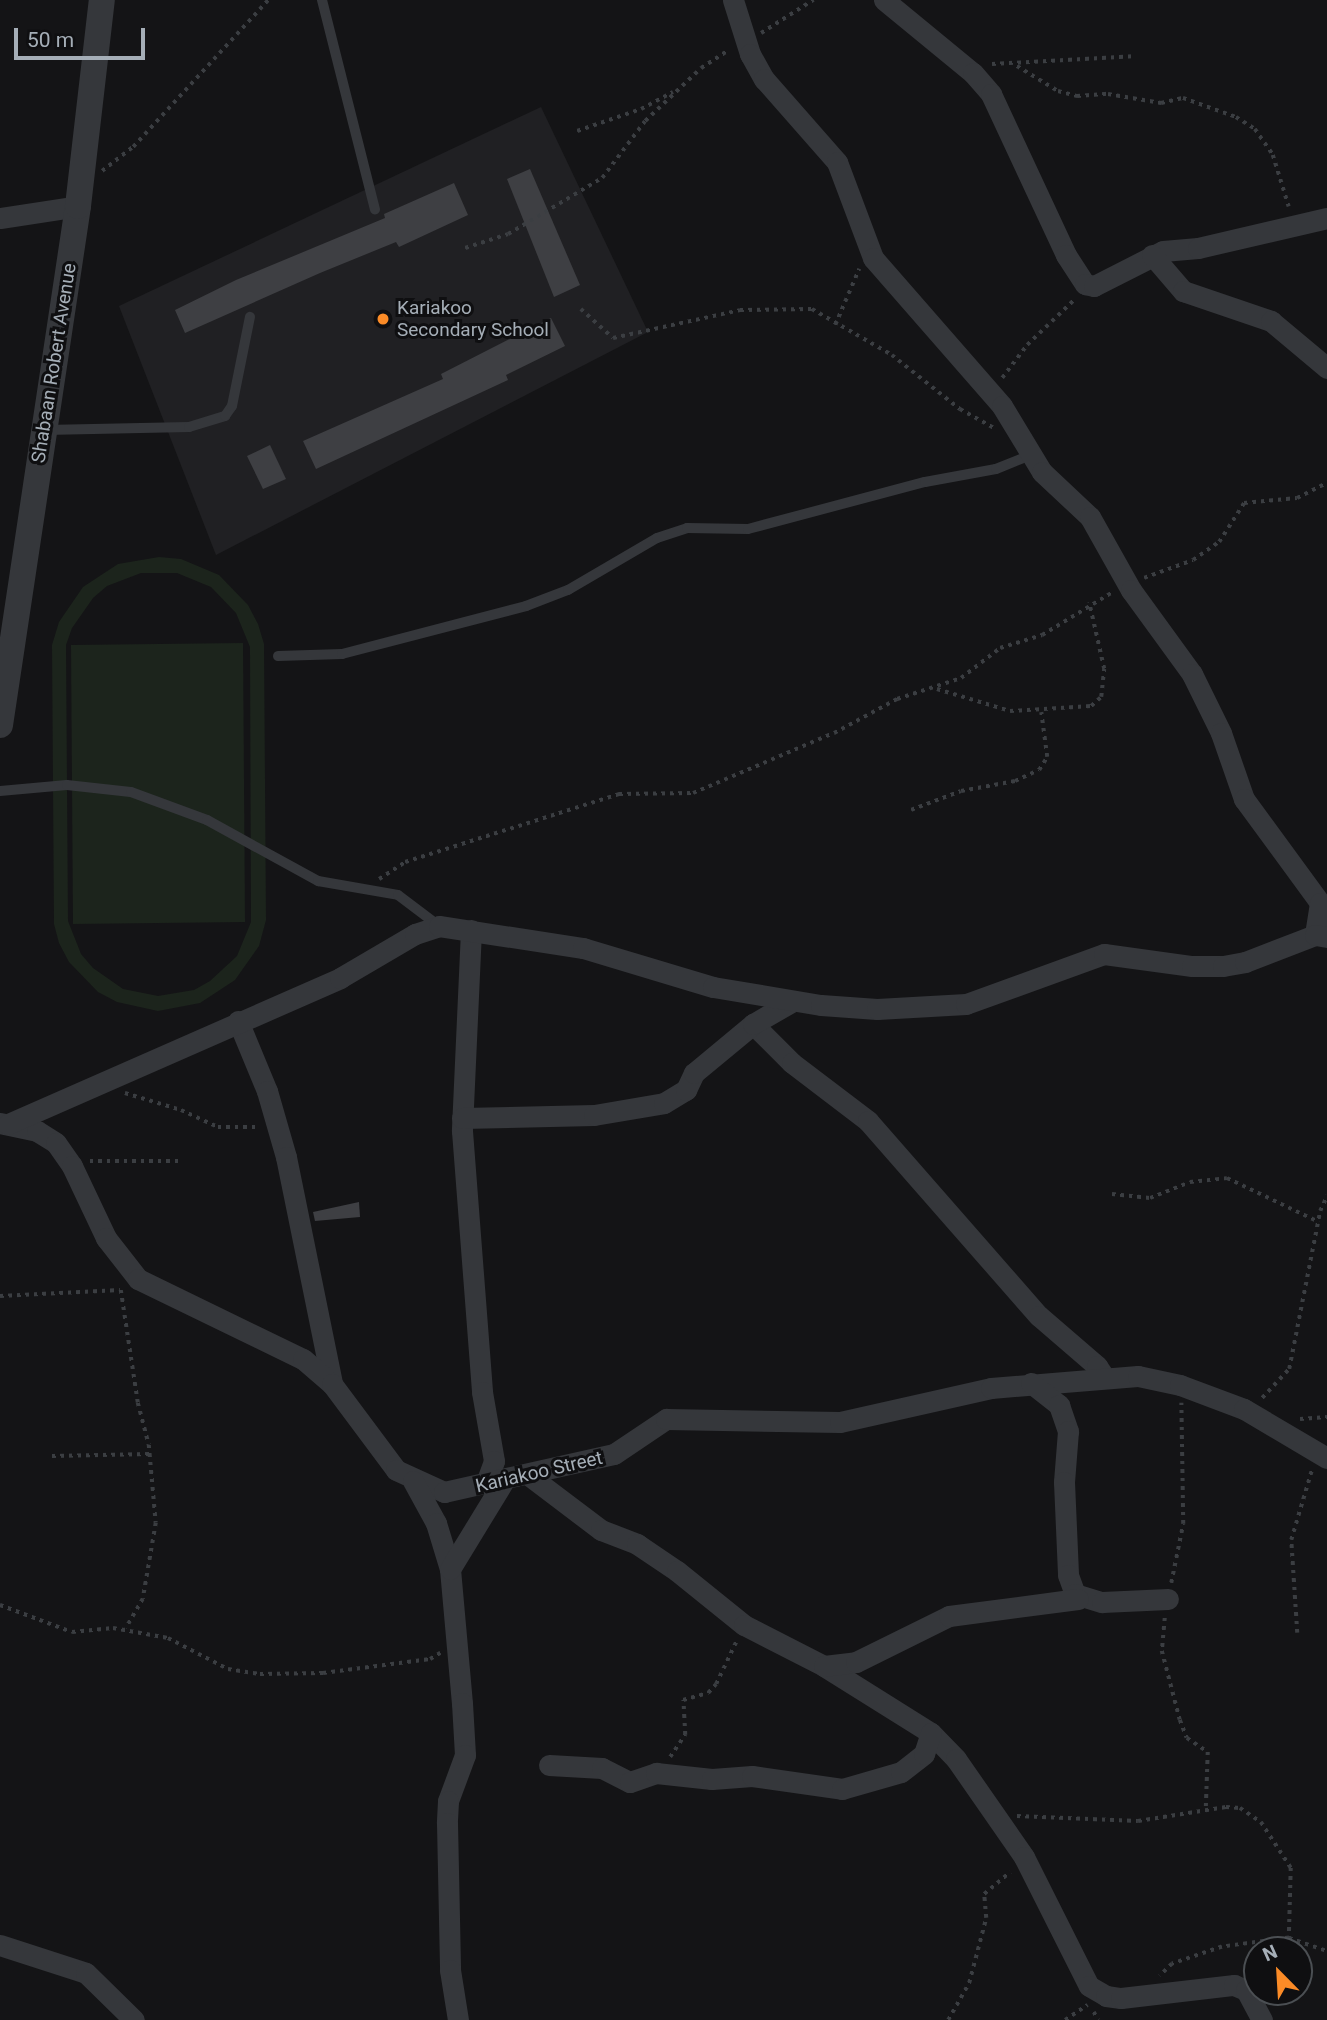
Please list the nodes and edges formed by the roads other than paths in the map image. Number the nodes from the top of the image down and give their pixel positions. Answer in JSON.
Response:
{"nodes":[{"id":1,"x":102,"y":0,"type":"edge"},
{"id":2,"x":322,"y":0,"type":"edge"},
{"id":3,"x":733,"y":0,"type":"edge"},
{"id":4,"x":884,"y":0,"type":"edge"},
{"id":5,"x":79,"y":193,"type":"junction"},
{"id":6,"x":375,"y":209,"type":"dead end"},
{"id":7,"x":0,"y":218,"type":"edge"},
{"id":8,"x":1327,"y":218,"type":"edge"},
{"id":9,"x":1152,"y":255,"type":"junction"},
{"id":10,"x":250,"y":317,"type":"dead end"},
{"id":11,"x":1327,"y":368,"type":"edge"},
{"id":12,"x":43,"y":430,"type":"junction"},
{"id":13,"x":1027,"y":449,"type":"junction"},
{"id":14,"x":4,"y":648,"type":"edge"},
{"id":15,"x":278,"y":656,"type":"dead end"},
{"id":16,"x":0,"y":725,"type":"edge"},
{"id":17,"x":0,"y":792,"type":"edge"},
{"id":18,"x":439,"y":926,"type":"junction"},
{"id":19,"x":471,"y":930,"type":"junction"},
{"id":20,"x":1321,"y":936,"type":"edge"},
{"id":21,"x":793,"y":1002,"type":"junction"},
{"id":22,"x":238,"y":1021,"type":"junction"},
{"id":23,"x":753,"y":1024,"type":"junction"},
{"id":24,"x":53,"y":1105,"type":"junction"},
{"id":25,"x":463,"y":1118,"type":"junction"},
{"id":26,"x":4,"y":1123,"type":"edge"},
{"id":27,"x":71,"y":1164,"type":"junction"},
{"id":28,"x":1105,"y":1378,"type":"junction"},
{"id":29,"x":1031,"y":1383,"type":"junction"},
{"id":30,"x":332,"y":1384,"type":"junction"},
{"id":31,"x":1321,"y":1456,"type":"edge"},
{"id":32,"x":527,"y":1474,"type":"junction"},
{"id":33,"x":414,"y":1480,"type":"junction"},
{"id":34,"x":495,"y":1481,"type":"junction"},
{"id":35,"x":450,"y":1569,"type":"junction"},
{"id":36,"x":1078,"y":1598,"type":"junction"},
{"id":37,"x":1168,"y":1599,"type":"dead end"},
{"id":38,"x":824,"y":1666,"type":"junction"},
{"id":39,"x":931,"y":1733,"type":"junction"},
{"id":40,"x":549,"y":1765,"type":"dead end"},
{"id":41,"x":0,"y":1945,"type":"edge"},
{"id":42,"x":134,"y":2020,"type":"edge"},
{"id":43,"x":458,"y":2020,"type":"edge"},
{"id":44,"x":1262,"y":2020,"type":"edge"}],
"edges":[{"from":1,"to":5,"type":"street","name":"Shabaan Robert Avenue"},
{"from":2,"to":6,"type":"lane"},
{"from":3,"to":13,"type":"street"},
{"from":4,"to":9,"type":"street"},
{"from":5,"to":7,"type":"street"},
{"from":5,"to":12,"type":"street","name":"Shabaan Robert Avenue"},
{"from":8,"to":9,"type":"street"},
{"from":9,"to":11,"type":"street"},
{"from":10,"to":12,"type":"lane"},
{"from":12,"to":14,"type":"street","name":"Shabaan Robert Avenue"},
{"from":13,"to":15,"type":"lane"},
{"from":13,"to":20,"type":"street"},
{"from":14,"to":16,"type":"street","name":"Shabaan Robert Avenue"},
{"from":17,"to":18,"type":"lane"},
{"from":18,"to":19,"type":"street"},
{"from":18,"to":22,"type":"street"},
{"from":19,"to":21,"type":"street"},
{"from":19,"to":25,"type":"street"},
{"from":20,"to":21,"type":"street"},
{"from":21,"to":23,"type":"street"},
{"from":22,"to":24,"type":"street"},
{"from":22,"to":30,"type":"street"},
{"from":23,"to":25,"type":"street"},
{"from":23,"to":28,"type":"street"},
{"from":24,"to":26,"type":"street"},
{"from":24,"to":27,"type":"street"},
{"from":25,"to":34,"type":"street"},
{"from":26,"to":27,"type":"street","name":"Kariakoo Street"},
{"from":27,"to":30,"type":"street","name":"Kariakoo Street"},
{"from":28,"to":29,"type":"street","name":"Kariakoo Street"},
{"from":28,"to":31,"type":"street","name":"Kariakoo Street"},
{"from":29,"to":32,"type":"street","name":"Kariakoo Street"},
{"from":29,"to":36,"type":"street"},
{"from":30,"to":33,"type":"street","name":"Kariakoo Street"},
{"from":32,"to":34,"type":"street","name":"Kariakoo Street"},
{"from":32,"to":38,"type":"street"},
{"from":33,"to":34,"type":"street","name":"Kariakoo Street"},
{"from":33,"to":35,"type":"street"},
{"from":34,"to":35,"type":"street"},
{"from":35,"to":43,"type":"street"},
{"from":36,"to":37,"type":"street"},
{"from":36,"to":38,"type":"street"},
{"from":38,"to":39,"type":"street"},
{"from":39,"to":40,"type":"street"},
{"from":39,"to":44,"type":"street"},
{"from":41,"to":42,"type":"street"}]}
